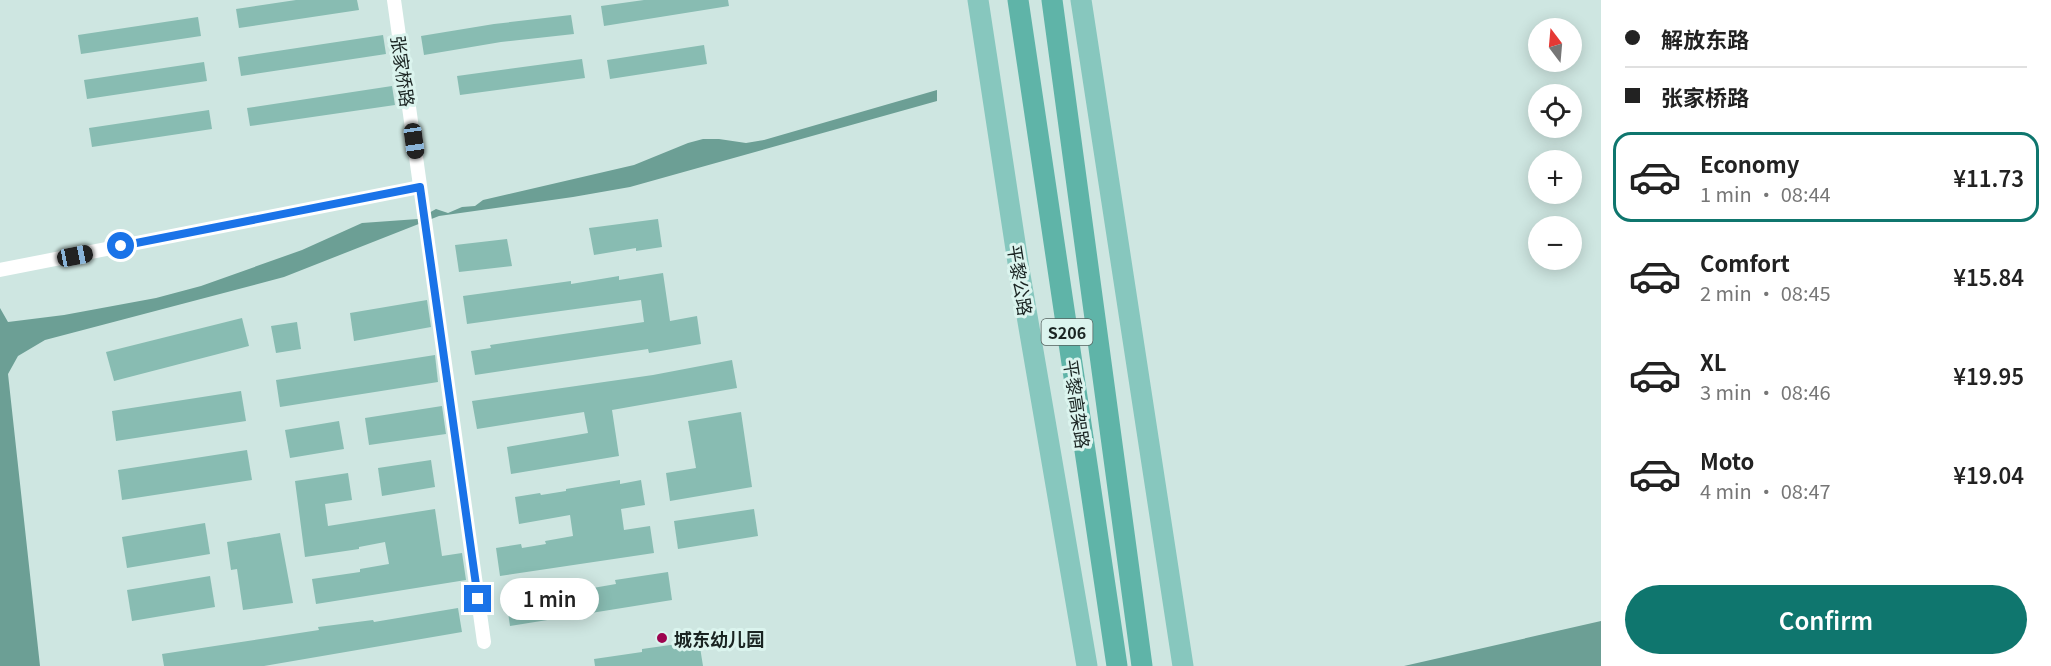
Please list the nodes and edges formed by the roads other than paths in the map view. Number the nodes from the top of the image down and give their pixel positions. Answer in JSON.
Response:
{"nodes":[{"id":1,"x":394,"y":0,"type":"edge"},
{"id":2,"x":978,"y":0,"type":"edge"},
{"id":3,"x":1018,"y":0,"type":"edge"},
{"id":4,"x":1052,"y":0,"type":"edge"},
{"id":5,"x":1081,"y":0,"type":"edge"},
{"id":6,"x":420,"y":187,"type":"junction"},
{"id":7,"x":3,"y":270,"type":"edge"},
{"id":8,"x":484,"y":642,"type":"dead end"},
{"id":9,"x":1087,"y":666,"type":"edge"},
{"id":10,"x":1117,"y":666,"type":"edge"},
{"id":11,"x":1142,"y":666,"type":"edge"},
{"id":12,"x":1183,"y":666,"type":"edge"}],
"edges":[{"from":1,"to":6,"type":"street","name":"张家桥路"},
{"from":2,"to":9,"type":"main road","name":"平黎公路"},
{"from":3,"to":10,"type":"highway","name":"平黎高架路","number":"S206"},
{"from":4,"to":11,"type":"highway","name":"平黎高架路","number":"S206"},
{"from":5,"to":12,"type":"main road"},
{"from":6,"to":7,"type":"street"},
{"from":6,"to":8,"type":"street","name":"张家桥路"}]}
